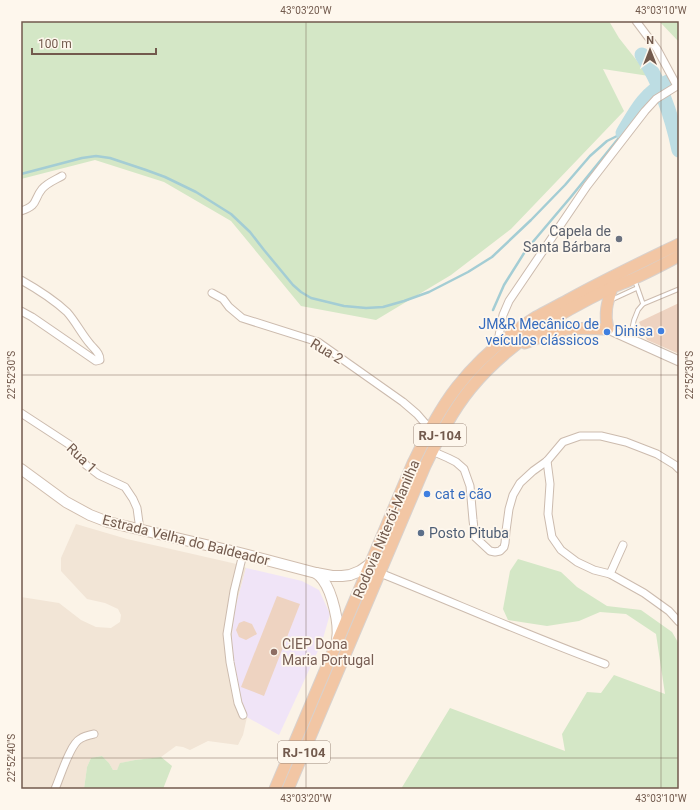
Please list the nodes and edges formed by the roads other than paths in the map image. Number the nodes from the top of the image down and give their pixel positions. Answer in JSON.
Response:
{"nodes":[{"id":1,"x":636,"y":21,"type":"edge"},
{"id":2,"x":678,"y":86,"type":"edge"},
{"id":3,"x":62,"y":176,"type":"dead end"},
{"id":4,"x":21,"y":211,"type":"edge"},
{"id":5,"x":679,"y":244,"type":"edge"},
{"id":6,"x":679,"y":256,"type":"edge"},
{"id":7,"x":21,"y":280,"type":"edge"},
{"id":8,"x":636,"y":283,"type":"junction"},
{"id":9,"x":612,"y":288,"type":"junction"},
{"id":10,"x":679,"y":289,"type":"edge"},
{"id":11,"x":212,"y":293,"type":"dead end"},
{"id":12,"x":608,"y":301,"type":"junction"},
{"id":13,"x":643,"y":304,"type":"junction"},
{"id":14,"x":21,"y":311,"type":"edge"},
{"id":15,"x":608,"y":329,"type":"junction"},
{"id":16,"x":630,"y":339,"type":"junction"},
{"id":17,"x":496,"y":346,"type":"junction"},
{"id":18,"x":510,"y":350,"type":"junction"},
{"id":19,"x":679,"y":361,"type":"edge"},
{"id":20,"x":21,"y":413,"type":"edge"},
{"id":21,"x":430,"y":429,"type":"junction"},
{"id":22,"x":432,"y":451,"type":"junction"},
{"id":23,"x":547,"y":461,"type":"junction"},
{"id":24,"x":21,"y":469,"type":"edge"},
{"id":25,"x":679,"y":469,"type":"edge"},
{"id":26,"x":140,"y":530,"type":"junction"},
{"id":27,"x":623,"y":545,"type":"dead end"},
{"id":28,"x":243,"y":554,"type":"junction"},
{"id":29,"x":370,"y":564,"type":"junction"},
{"id":30,"x":316,"y":573,"type":"junction"},
{"id":31,"x":380,"y":573,"type":"junction"},
{"id":32,"x":610,"y":574,"type":"junction"},
{"id":33,"x":679,"y":622,"type":"edge"},
{"id":34,"x":336,"y":647,"type":"junction"},
{"id":35,"x":605,"y":664,"type":"dead end"},
{"id":36,"x":243,"y":715,"type":"dead end"},
{"id":37,"x":94,"y":734,"type":"dead end"},
{"id":38,"x":55,"y":789,"type":"edge"},
{"id":39,"x":275,"y":789,"type":"edge"},
{"id":40,"x":288,"y":789,"type":"edge"}],
"edges":[{"from":1,"to":2,"type":"street"},
{"from":2,"to":17,"type":"street"},
{"from":3,"to":4,"type":"street"},
{"from":5,"to":17,"type":"highway","name":"Rodovia Niterói-Manilha","number":"RJ-104"},
{"from":6,"to":8,"type":"highway","name":"Rodovia Niterói-Manilha","number":"RJ-104"},
{"from":7,"to":14,"type":"street"},
{"from":8,"to":9,"type":"highway","name":"Rodovia Niterói-Manilha","number":"RJ-104"},
{"from":8,"to":12,"type":"lane"},
{"from":8,"to":13,"type":"lane"},
{"from":9,"to":12,"type":"highway"},
{"from":9,"to":18,"type":"highway","name":"Rodovia Niterói-Manilha","number":"RJ-104"},
{"from":10,"to":13,"type":"lane"},
{"from":11,"to":21,"type":"street","name":"Rua 2"},
{"from":12,"to":15,"type":"highway"},
{"from":13,"to":16,"type":"lane"},
{"from":15,"to":16,"type":"street"},
{"from":15,"to":18,"type":"highway"},
{"from":16,"to":19,"type":"street"},
{"from":17,"to":21,"type":"highway","name":"Rodovia Niterói-Manilha","number":"RJ-104"},
{"from":18,"to":22,"type":"highway","name":"Rodovia Niterói-Manilha","number":"RJ-104"},
{"from":20,"to":26,"type":"street","name":"Rua 1"},
{"from":21,"to":29,"type":"highway","name":"Rodovia Niterói-Manilha","number":"RJ-104"},
{"from":22,"to":23,"type":"street"},
{"from":22,"to":31,"type":"highway","name":"Rodovia Niterói-Manilha","number":"RJ-104"},
{"from":23,"to":25,"type":"street"},
{"from":23,"to":32,"type":"street"},
{"from":24,"to":26,"type":"main road","name":"Estrada Velha do Baldeador"},
{"from":26,"to":28,"type":"main road","name":"Estrada Velha do Baldeador"},
{"from":27,"to":32,"type":"street"},
{"from":28,"to":30,"type":"main road","name":"Estrada Velha do Baldeador"},
{"from":28,"to":36,"type":"street"},
{"from":29,"to":30,"type":"main road","name":"Estrada Velha do Baldeador"},
{"from":29,"to":34,"type":"highway","name":"Rodovia Niterói-Manilha","number":"RJ-104"},
{"from":30,"to":34,"type":"main road"},
{"from":31,"to":35,"type":"street"},
{"from":31,"to":40,"type":"highway","name":"Rodovia Niterói-Manilha","number":"RJ-104"},
{"from":32,"to":33,"type":"street"},
{"from":34,"to":39,"type":"highway","name":"Rodovia Niterói-Manilha","number":"RJ-104"},
{"from":37,"to":38,"type":"street"}]}
